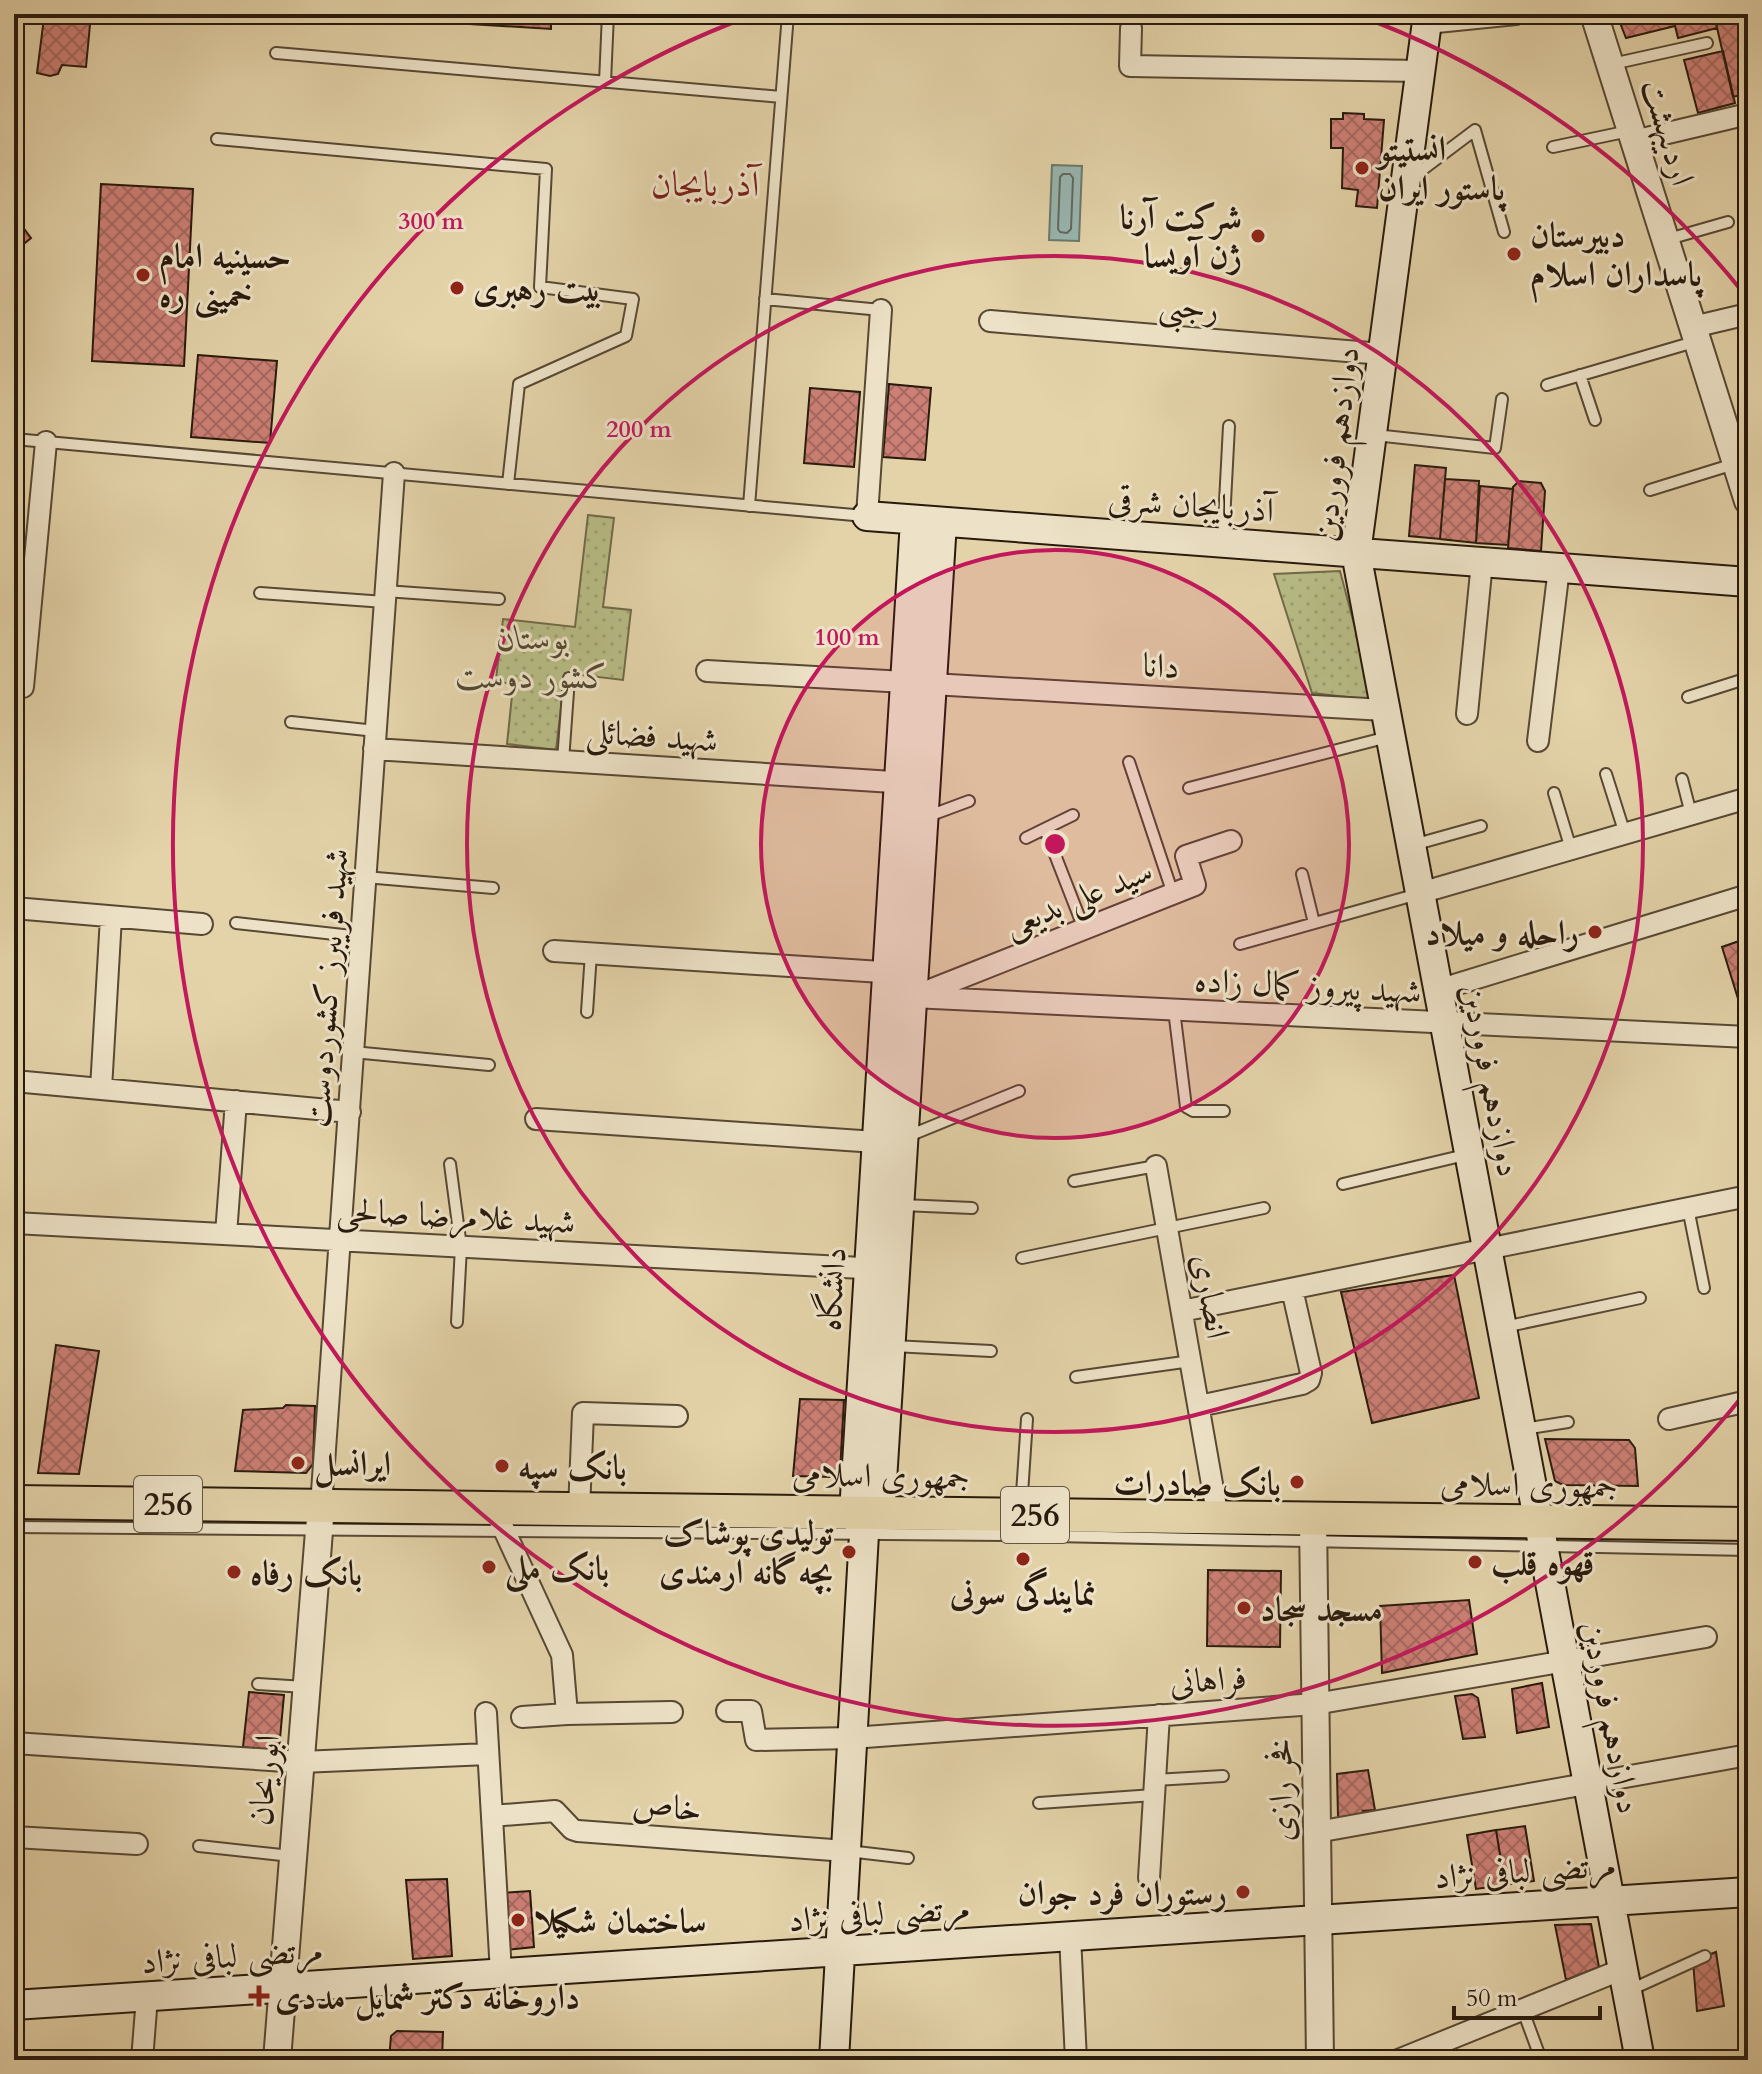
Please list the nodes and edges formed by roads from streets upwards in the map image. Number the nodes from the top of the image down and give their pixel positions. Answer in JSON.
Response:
{"nodes":[{"id":1,"x":1516,"y":14,"type":"edge"},
{"id":2,"x":1594,"y":14,"type":"edge"},
{"id":3,"x":1427,"y":19,"type":"edge"},
{"id":4,"x":1131,"y":28,"type":"dead end"},
{"id":5,"x":1420,"y":71,"type":"junction"},
{"id":6,"x":1748,"y":114,"type":"edge"},
{"id":7,"x":1632,"y":136,"type":"junction"},
{"id":8,"x":881,"y":310,"type":"road end"},
{"id":9,"x":1748,"y":314,"type":"edge"},
{"id":10,"x":990,"y":321,"type":"dead end"},
{"id":11,"x":1695,"y":334,"type":"junction"},
{"id":12,"x":1382,"y":354,"type":"junction"},
{"id":13,"x":46,"y":442,"type":"road end"},
{"id":14,"x":394,"y":473,"type":"road end"},
{"id":15,"x":1748,"y":501,"type":"edge"},
{"id":16,"x":867,"y":516,"type":"joint"},
{"id":17,"x":928,"y":521,"type":"junction"},
{"id":18,"x":1356,"y":553,"type":"junction"},
{"id":19,"x":1482,"y":562,"type":"junction"},
{"id":20,"x":1559,"y":568,"type":"junction"},
{"id":21,"x":1748,"y":582,"type":"edge"},
{"id":22,"x":707,"y":671,"type":"dead end"},
{"id":23,"x":918,"y":683,"type":"junction"},
{"id":24,"x":18,"y":687,"type":"edge"},
{"id":25,"x":1467,"y":714,"type":"dead end"},
{"id":26,"x":1388,"y":723,"type":"junction"},
{"id":27,"x":375,"y":740,"type":"junction"},
{"id":28,"x":1538,"y":741,"type":"dead end"},
{"id":29,"x":912,"y":783,"type":"junction"},
{"id":30,"x":1748,"y":798,"type":"edge"},
{"id":31,"x":1231,"y":841,"type":"dead end"},
{"id":32,"x":1420,"y":893,"type":"junction"},
{"id":33,"x":1748,"y":895,"type":"edge"},
{"id":34,"x":14,"y":908,"type":"edge"},
{"id":35,"x":111,"y":917,"type":"junction"},
{"id":36,"x":202,"y":924,"type":"dead end"},
{"id":37,"x":554,"y":951,"type":"dead end"},
{"id":38,"x":899,"y":985,"type":"junction"},
{"id":39,"x":1438,"y":990,"type":"junction"},
{"id":40,"x":1444,"y":1023,"type":"junction"},
{"id":41,"x":1748,"y":1037,"type":"edge"},
{"id":42,"x":14,"y":1081,"type":"edge"},
{"id":43,"x":101,"y":1089,"type":"junction"},
{"id":44,"x":236,"y":1101,"type":"junction"},
{"id":45,"x":350,"y":1112,"type":"junction"},
{"id":46,"x":536,"y":1119,"type":"dead end"},
{"id":47,"x":890,"y":1140,"type":"junction"},
{"id":48,"x":1156,"y":1166,"type":"road end"},
{"id":49,"x":1748,"y":1196,"type":"edge"},
{"id":50,"x":14,"y":1223,"type":"edge"},
{"id":51,"x":226,"y":1234,"type":"junction"},
{"id":52,"x":340,"y":1240,"type":"junction"},
{"id":53,"x":1487,"y":1249,"type":"junction"},
{"id":54,"x":882,"y":1269,"type":"junction"},
{"id":55,"x":1292,"y":1289,"type":"junction"},
{"id":56,"x":1182,"y":1311,"type":"junction"},
{"id":57,"x":1748,"y":1401,"type":"edge"},
{"id":58,"x":1199,"y":1406,"type":"junction"},
{"id":59,"x":677,"y":1416,"type":"dead end"},
{"id":60,"x":1669,"y":1419,"type":"dead end"},
{"id":61,"x":14,"y":1502,"type":"edge"},
{"id":62,"x":579,"y":1510,"type":"junction"},
{"id":63,"x":320,"y":1518,"type":"junction"},
{"id":64,"x":1218,"y":1518,"type":"junction"},
{"id":65,"x":499,"y":1520,"type":"junction"},
{"id":66,"x":866,"y":1520,"type":"junction"},
{"id":67,"x":1748,"y":1524,"type":"edge"},
{"id":68,"x":1313,"y":1531,"type":"junction"},
{"id":69,"x":1540,"y":1534,"type":"junction"},
{"id":70,"x":1706,"y":1637,"type":"dead end"},
{"id":71,"x":1565,"y":1662,"type":"junction"},
{"id":72,"x":1315,"y":1704,"type":"junction"},
{"id":73,"x":727,"y":1711,"type":"dead end"},
{"id":74,"x":672,"y":1712,"type":"dead end"},
{"id":75,"x":486,"y":1713,"type":"dead end"},
{"id":76,"x":567,"y":1714,"type":"junction"},
{"id":77,"x":1159,"y":1715,"type":"junction"},
{"id":78,"x":522,"y":1717,"type":"dead end"},
{"id":79,"x":852,"y":1738,"type":"junction"},
{"id":80,"x":14,"y":1743,"type":"edge"},
{"id":81,"x":488,"y":1754,"type":"junction"},
{"id":82,"x":1748,"y":1755,"type":"edge"},
{"id":83,"x":301,"y":1762,"type":"junction"},
{"id":84,"x":1587,"y":1782,"type":"junction"},
{"id":85,"x":492,"y":1816,"type":"junction"},
{"id":86,"x":1317,"y":1832,"type":"junction"},
{"id":87,"x":14,"y":1837,"type":"edge"},
{"id":88,"x":137,"y":1844,"type":"dead end"},
{"id":89,"x":846,"y":1851,"type":"junction"},
{"id":90,"x":1149,"y":1878,"type":"dead end"},
{"id":91,"x":1748,"y":1892,"type":"edge"},
{"id":92,"x":1610,"y":1901,"type":"junction"},
{"id":93,"x":1318,"y":1920,"type":"junction"},
{"id":94,"x":1070,"y":1936,"type":"junction"},
{"id":95,"x":840,"y":1951,"type":"junction"},
{"id":96,"x":501,"y":1973,"type":"junction"},
{"id":97,"x":1625,"y":1980,"type":"junction"},
{"id":98,"x":283,"y":1987,"type":"junction"},
{"id":99,"x":147,"y":1997,"type":"junction"},
{"id":100,"x":14,"y":2005,"type":"edge"},
{"id":101,"x":14,"y":2026,"type":"edge"},
{"id":102,"x":142,"y":2060,"type":"edge"},
{"id":103,"x":277,"y":2060,"type":"edge"},
{"id":104,"x":834,"y":2060,"type":"edge"},
{"id":105,"x":1076,"y":2060,"type":"edge"},
{"id":106,"x":1306,"y":2060,"type":"edge"},
{"id":107,"x":1320,"y":2060,"type":"edge"},
{"id":108,"x":1398,"y":2060,"type":"edge"},
{"id":109,"x":1640,"y":2060,"type":"edge"}],
"edges":[{"from":1,"to":3,"type":"street"},
{"from":2,"to":7,"type":"street","name":"اردیبهشت"},
{"from":3,"to":5,"type":"main road","name":"دوازدهم فروردین"},
{"from":4,"to":5,"type":"street"},
{"from":5,"to":12,"type":"main road","name":"دوازدهم فروردین"},
{"from":6,"to":7,"type":"street"},
{"from":7,"to":11,"type":"street","name":"اردیبهشت"},
{"from":8,"to":16,"type":"street"},
{"from":9,"to":11,"type":"street"},
{"from":10,"to":12,"type":"street","name":"رجبی"},
{"from":11,"to":15,"type":"street","name":"اردیبهشت"},
{"from":12,"to":18,"type":"main road","name":"دوازدهم فروردین"},
{"from":13,"to":24,"type":"street"},
{"from":14,"to":27,"type":"street","name":"شهید فریبرز کشوردوست"},
{"from":16,"to":17,"type":"main road","name":"آذربایجان شرقی"},
{"from":17,"to":18,"type":"main road","name":"آذربایجان شرقی"},
{"from":17,"to":23,"type":"main road","name":"دانشگاه"},
{"from":18,"to":19,"type":"main road","name":"آذربایجان شرقی"},
{"from":18,"to":26,"type":"main road","name":"دوازدهم فروردین"},
{"from":19,"to":20,"type":"main road","name":"آذربایجان شرقی"},
{"from":19,"to":25,"type":"street"},
{"from":20,"to":21,"type":"main road","name":"آذربایجان شرقی"},
{"from":20,"to":28,"type":"street"},
{"from":22,"to":23,"type":"street","name":"دانا"},
{"from":23,"to":26,"type":"street","name":"دانا"},
{"from":23,"to":29,"type":"main road","name":"دانشگاه"},
{"from":26,"to":32,"type":"main road","name":"دوازدهم فروردین"},
{"from":27,"to":29,"type":"street","name":"شهید فضائلی"},
{"from":27,"to":45,"type":"street","name":"شهید فریبرز کشوردوست"},
{"from":29,"to":38,"type":"main road","name":"دانشگاه"},
{"from":29,"to":38,"type":"main road","name":"دانشگاه"},
{"from":30,"to":32,"type":"street"},
{"from":31,"to":38,"type":"street","name":"سید علی بدیعی"},
{"from":32,"to":39,"type":"main road","name":"دوازدهم فروردین"},
{"from":33,"to":39,"type":"street"},
{"from":34,"to":35,"type":"street"},
{"from":35,"to":36,"type":"street"},
{"from":35,"to":43,"type":"street"},
{"from":37,"to":38,"type":"street","name":"شهید پیروز کمال زاده"},
{"from":38,"to":40,"type":"street","name":"شهید پیروز کمال زاده"},
{"from":38,"to":47,"type":"main road","name":"دانشگاه"},
{"from":39,"to":40,"type":"main road","name":"دوازدهم فروردین"},
{"from":40,"to":41,"type":"street","name":"شهید پیروز کمال زاده"},
{"from":40,"to":53,"type":"main road","name":"دوازدهم فروردین"},
{"from":42,"to":43,"type":"street"},
{"from":43,"to":44,"type":"street"},
{"from":44,"to":45,"type":"street"},
{"from":44,"to":51,"type":"street"},
{"from":45,"to":52,"type":"street","name":"شهید فریبرز کشوردوست"},
{"from":46,"to":47,"type":"street"},
{"from":47,"to":54,"type":"main road","name":"دانشگاه"},
{"from":48,"to":56,"type":"street","name":"انصاری"},
{"from":49,"to":53,"type":"street"},
{"from":50,"to":51,"type":"street","name":"شهید غلامرضا صالحی"},
{"from":51,"to":52,"type":"street","name":"شهید غلامرضا صالحی"},
{"from":52,"to":54,"type":"street","name":"شهید غلامرضا صالحی"},
{"from":52,"to":63,"type":"street","name":"شهید فریبرز کشوردوست"},
{"from":53,"to":55,"type":"street"},
{"from":53,"to":69,"type":"main road","name":"دوازدهم فروردین"},
{"from":54,"to":66,"type":"main road","name":"دانشگاه"},
{"from":55,"to":56,"type":"street"},
{"from":55,"to":58,"type":"street"},
{"from":56,"to":58,"type":"street","name":"انصاری"},
{"from":57,"to":60,"type":"street"},
{"from":58,"to":64,"type":"street","name":"انصاری"},
{"from":59,"to":62,"type":"street"},
{"from":61,"to":63,"type":"main road","name":"جمهوری اسلامی","number":"256"},
{"from":62,"to":65,"type":"main road","name":"جمهوری اسلامی","number":"256"},
{"from":62,"to":66,"type":"main road","name":"جمهوری اسلامی","number":"256"},
{"from":63,"to":65,"type":"main road","name":"جمهوری اسلامی","number":"256"},
{"from":63,"to":83,"type":"street","name":"ابوریحان"},
{"from":64,"to":66,"type":"main road","name":"جمهوری اسلامی","number":"256"},
{"from":64,"to":68,"type":"main road","name":"جمهوری اسلامی","number":"256"},
{"from":65,"to":76,"type":"street"},
{"from":66,"to":79,"type":"main road","name":"دانشگاه"},
{"from":67,"to":69,"type":"main road","name":"جمهوری اسلامی","number":"256"},
{"from":68,"to":69,"type":"main road","name":"جمهوری اسلامی","number":"256"},
{"from":68,"to":72,"type":"street","name":"فخر رازی"},
{"from":69,"to":71,"type":"main road","name":"دوازدهم فروردین"},
{"from":70,"to":71,"type":"street","name":"فراهانی"},
{"from":71,"to":72,"type":"street","name":"فراهانی"},
{"from":71,"to":84,"type":"main road","name":"دوازدهم فروردین"},
{"from":72,"to":77,"type":"street","name":"فراهانی"},
{"from":72,"to":86,"type":"street","name":"فخر رازی"},
{"from":73,"to":79,"type":"street","name":"فراهانی"},
{"from":74,"to":76,"type":"street"},
{"from":75,"to":81,"type":"street"},
{"from":76,"to":78,"type":"street"},
{"from":77,"to":79,"type":"street","name":"فراهانی"},
{"from":77,"to":90,"type":"street"},
{"from":79,"to":89,"type":"main road","name":"دانشگاه"},
{"from":80,"to":83,"type":"street"},
{"from":81,"to":83,"type":"street"},
{"from":81,"to":85,"type":"street"},
{"from":82,"to":84,"type":"street"},
{"from":83,"to":98,"type":"street","name":"ابوریحان"},
{"from":84,"to":86,"type":"street"},
{"from":84,"to":92,"type":"main road","name":"دوازدهم فروردین"},
{"from":85,"to":89,"type":"street","name":"خاص"},
{"from":85,"to":96,"type":"street"},
{"from":86,"to":93,"type":"street","name":"فخر رازی"},
{"from":87,"to":88,"type":"street"},
{"from":89,"to":95,"type":"main road","name":"دانشگاه"},
{"from":91,"to":92,"type":"main road","name":"مرتضی لبافی نژاد"},
{"from":92,"to":93,"type":"main road","name":"مرتضی لبافی نژاد"},
{"from":92,"to":97,"type":"main road","name":"دوازدهم فروردین"},
{"from":93,"to":94,"type":"main road","name":"مرتضی لبافی نژاد"},
{"from":93,"to":107,"type":"street","name":"فخر رازی"},
{"from":94,"to":95,"type":"main road","name":"مرتضی لبافی نژاد"},
{"from":94,"to":105,"type":"street"},
{"from":95,"to":96,"type":"main road","name":"مرتضی لبافی نژاد"},
{"from":95,"to":104,"type":"main road","name":"دانشگاه"},
{"from":96,"to":98,"type":"main road","name":"مرتضی لبافی نژاد"},
{"from":97,"to":108,"type":"street"},
{"from":97,"to":109,"type":"main road","name":"دوازدهم فروردین"},
{"from":98,"to":99,"type":"main road","name":"مرتضی لبافی نژاد"},
{"from":98,"to":103,"type":"street","name":"ابوریحان"},
{"from":99,"to":100,"type":"main road","name":"مرتضی لبافی نژاد"},
{"from":99,"to":102,"type":"street"},
{"from":100,"to":101,"type":"street"},
{"from":106,"to":107,"type":"street"}]}
